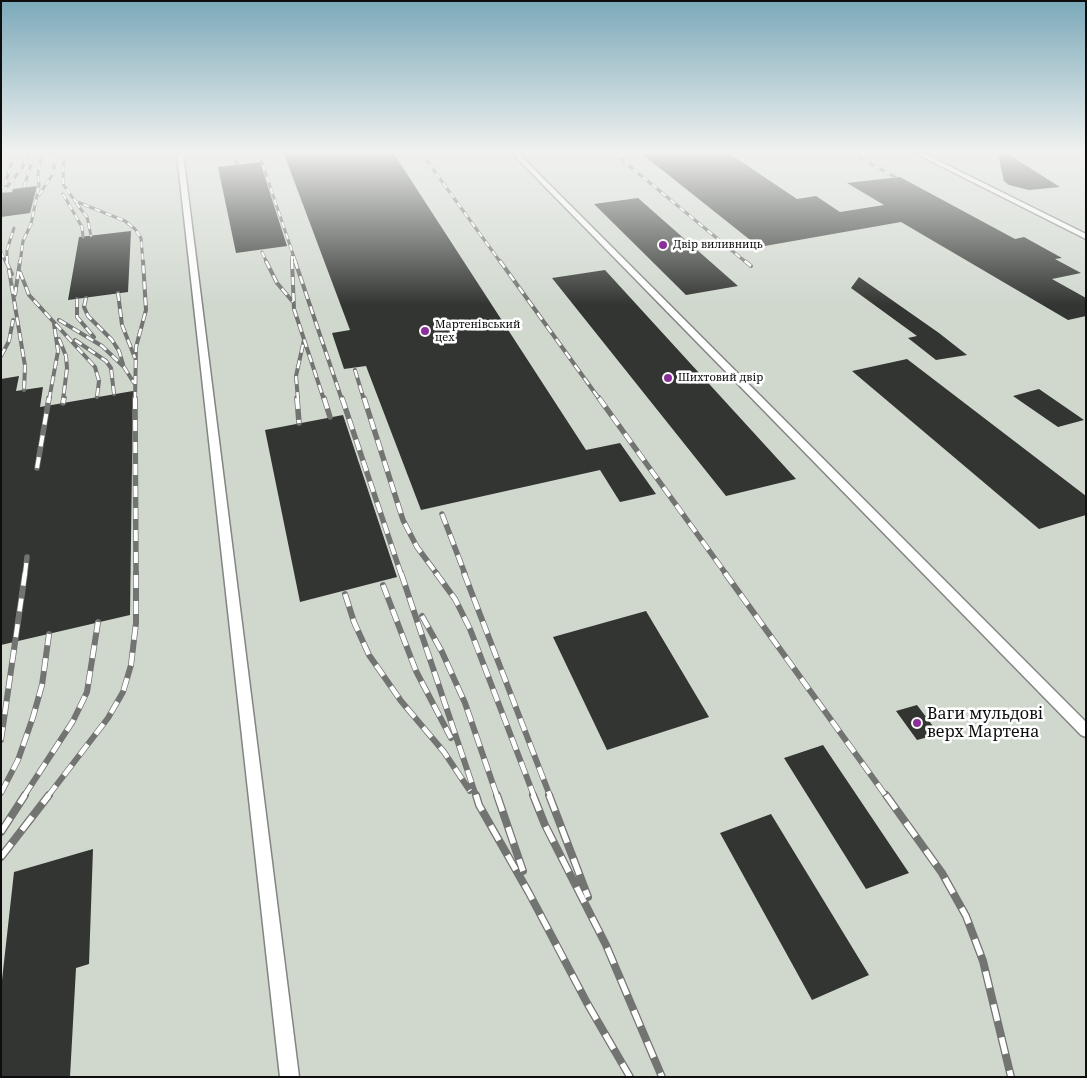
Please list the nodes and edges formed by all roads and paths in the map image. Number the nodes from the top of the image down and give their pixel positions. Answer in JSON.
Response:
{"nodes":[{"id":1,"x":186,"y":204,"type":"edge"},
{"id":2,"x":566,"y":204,"type":"edge"},
{"id":3,"x":1021,"y":204,"type":"edge"},
{"id":4,"x":1086,"y":237,"type":"edge"},
{"id":5,"x":1086,"y":731,"type":"edge"},
{"id":6,"x":290,"y":1077,"type":"edge"}],
"edges":[{"from":1,"to":6,"type":"lane"},
{"from":2,"to":5,"type":"lane"},
{"from":3,"to":4,"type":"lane"}]}
